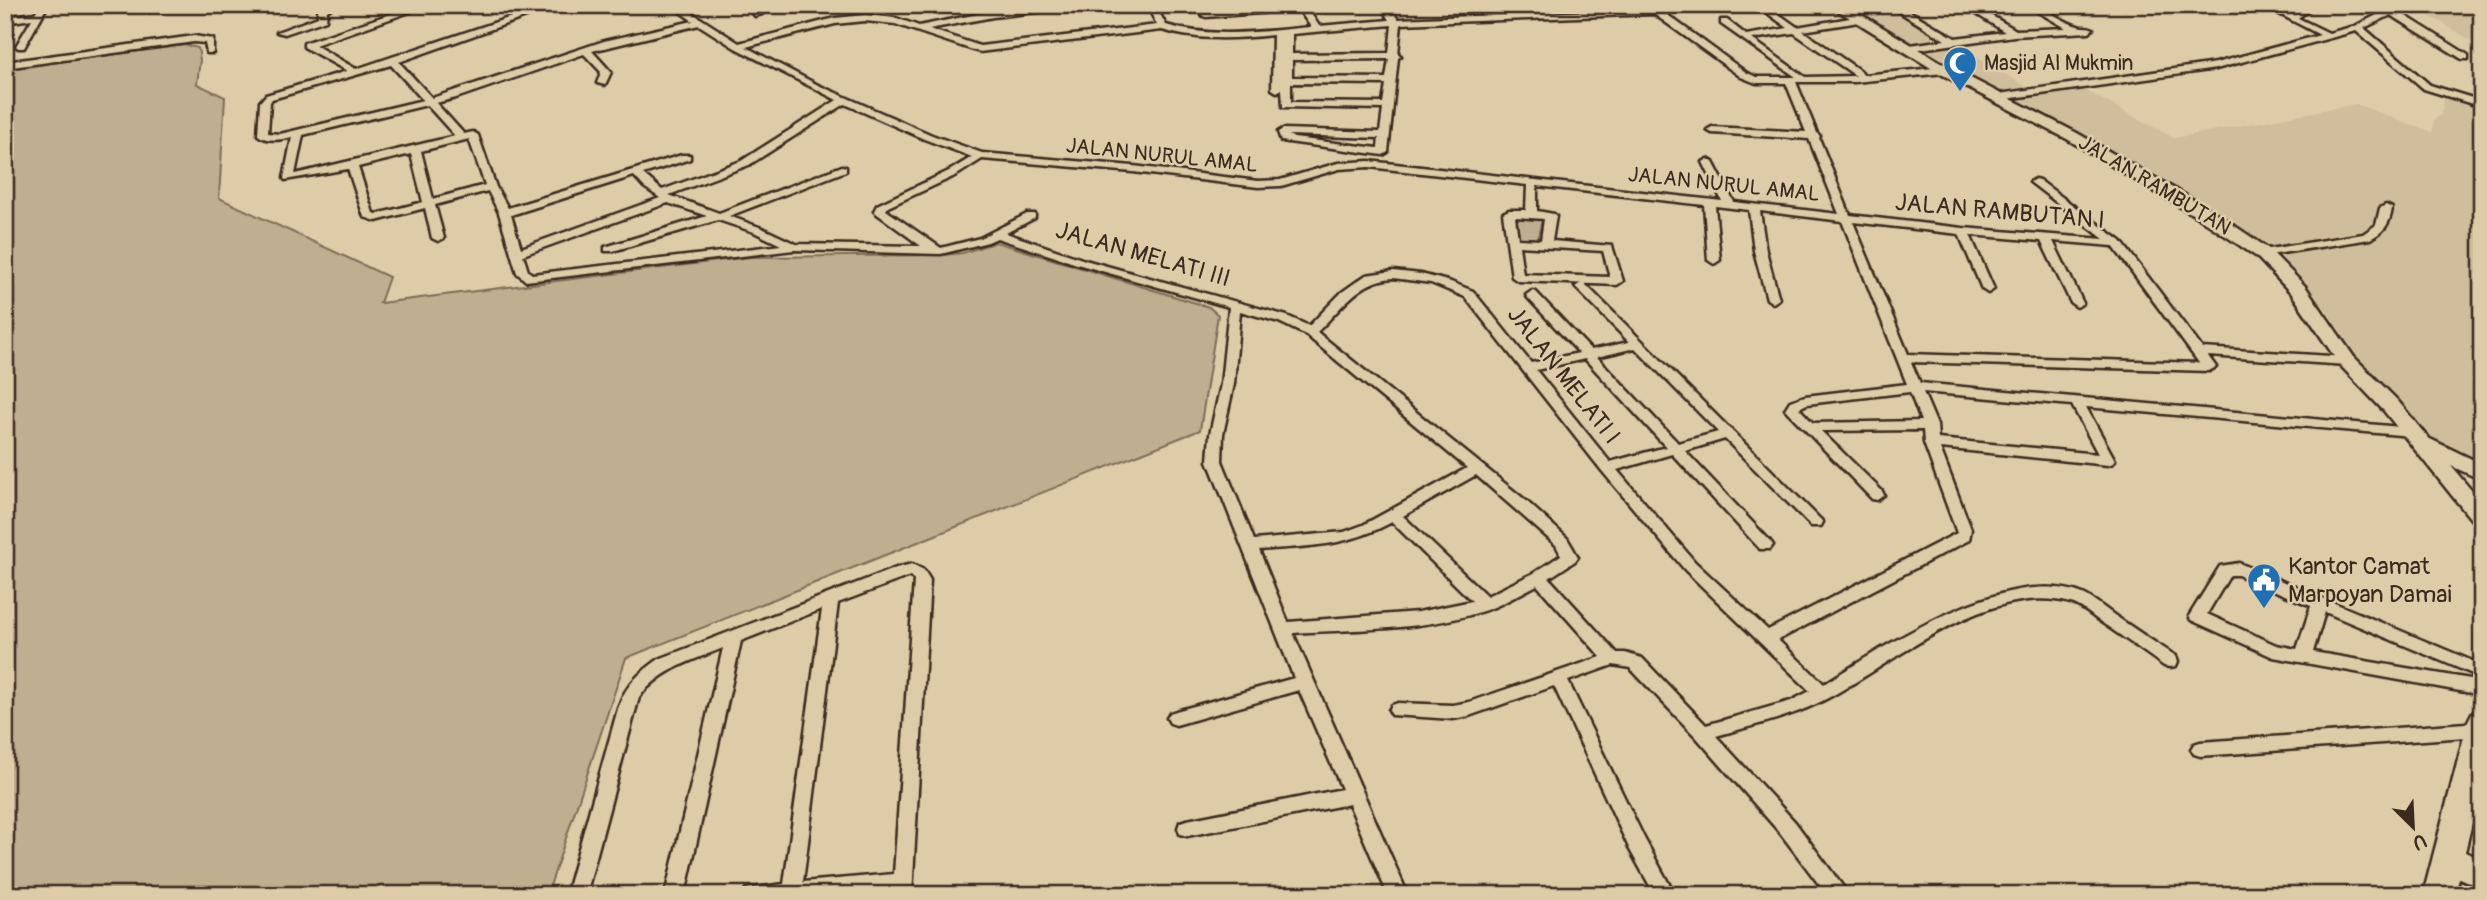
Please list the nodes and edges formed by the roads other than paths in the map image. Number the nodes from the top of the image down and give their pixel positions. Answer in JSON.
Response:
{"nodes":[{"id":1,"x":44,"y":5,"type":"edge"},
{"id":2,"x":331,"y":5,"type":"edge"},
{"id":3,"x":426,"y":5,"type":"edge"},
{"id":4,"x":556,"y":5,"type":"edge"},
{"id":5,"x":674,"y":5,"type":"edge"},
{"id":6,"x":750,"y":5,"type":"edge"},
{"id":7,"x":1070,"y":5,"type":"edge"},
{"id":8,"x":1151,"y":5,"type":"edge"},
{"id":9,"x":1200,"y":5,"type":"edge"},
{"id":10,"x":1325,"y":5,"type":"edge"},
{"id":11,"x":1384,"y":5,"type":"edge"},
{"id":12,"x":1522,"y":5,"type":"edge"},
{"id":13,"x":1552,"y":5,"type":"edge"},
{"id":14,"x":1760,"y":5,"type":"edge"},
{"id":15,"x":1835,"y":5,"type":"edge"},
{"id":16,"x":1892,"y":5,"type":"edge"},
{"id":17,"x":1966,"y":5,"type":"edge"},
{"id":18,"x":2030,"y":5,"type":"edge"},
{"id":19,"x":2266,"y":5,"type":"edge"},
{"id":20,"x":2312,"y":5,"type":"edge"},
{"id":21,"x":2404,"y":5,"type":"edge"},
{"id":22,"x":1302,"y":6,"type":"edge"},
{"id":23,"x":1651,"y":8,"type":"edge"},
{"id":24,"x":2391,"y":11,"type":"junction"},
{"id":25,"x":1560,"y":13,"type":"junction"},
{"id":26,"x":758,"y":14,"type":"dead end"},
{"id":27,"x":39,"y":15,"type":"junction"},
{"id":28,"x":1531,"y":15,"type":"junction"},
{"id":29,"x":323,"y":18,"type":"junction"},
{"id":30,"x":2292,"y":18,"type":"junction"},
{"id":31,"x":5,"y":20,"type":"edge"},
{"id":32,"x":1856,"y":20,"type":"junction"},
{"id":33,"x":701,"y":22,"type":"junction"},
{"id":34,"x":1724,"y":22,"type":"dead end"},
{"id":35,"x":1396,"y":24,"type":"junction"},
{"id":36,"x":1162,"y":27,"type":"junction"},
{"id":37,"x":921,"y":28,"type":"junction"},
{"id":38,"x":1316,"y":28,"type":"junction"},
{"id":39,"x":2358,"y":28,"type":"junction"},
{"id":40,"x":354,"y":29,"type":"junction"},
{"id":41,"x":2089,"y":29,"type":"dead end"},
{"id":42,"x":1794,"y":30,"type":"junction"},
{"id":43,"x":2077,"y":30,"type":"junction"},
{"id":44,"x":282,"y":32,"type":"dead end"},
{"id":45,"x":1285,"y":32,"type":"junction"},
{"id":46,"x":2014,"y":33,"type":"junction"},
{"id":47,"x":2328,"y":36,"type":"junction"},
{"id":48,"x":1744,"y":38,"type":"junction"},
{"id":49,"x":1952,"y":40,"type":"junction"},
{"id":50,"x":21,"y":46,"type":"dead end"},
{"id":51,"x":738,"y":46,"type":"junction"},
{"id":52,"x":1906,"y":48,"type":"junction"},
{"id":53,"x":586,"y":50,"type":"junction"},
{"id":54,"x":210,"y":51,"type":"dead end"},
{"id":55,"x":1396,"y":56,"type":"junction"},
{"id":56,"x":1288,"y":57,"type":"junction"},
{"id":57,"x":2465,"y":57,"type":"dead end"},
{"id":58,"x":393,"y":61,"type":"junction"},
{"id":59,"x":5,"y":65,"type":"edge"},
{"id":60,"x":1944,"y":70,"type":"junction"},
{"id":61,"x":353,"y":71,"type":"junction"},
{"id":62,"x":1859,"y":74,"type":"dead end"},
{"id":63,"x":1796,"y":79,"type":"junction"},
{"id":64,"x":1287,"y":80,"type":"junction"},
{"id":65,"x":1392,"y":81,"type":"junction"},
{"id":66,"x":602,"y":83,"type":"dead end"},
{"id":67,"x":1277,"y":89,"type":"dead end"},
{"id":68,"x":1999,"y":97,"type":"junction"},
{"id":69,"x":843,"y":101,"type":"junction"},
{"id":70,"x":428,"y":102,"type":"junction"},
{"id":71,"x":2482,"y":104,"type":"edge"},
{"id":72,"x":1389,"y":106,"type":"junction"},
{"id":73,"x":1713,"y":130,"type":"dead end"},
{"id":74,"x":299,"y":131,"type":"junction"},
{"id":75,"x":1385,"y":135,"type":"junction"},
{"id":76,"x":1815,"y":136,"type":"junction"},
{"id":77,"x":461,"y":137,"type":"junction"},
{"id":78,"x":415,"y":150,"type":"junction"},
{"id":79,"x":980,"y":156,"type":"junction"},
{"id":80,"x":685,"y":157,"type":"dead end"},
{"id":81,"x":1708,"y":162,"type":"dead end"},
{"id":82,"x":352,"y":165,"type":"junction"},
{"id":83,"x":842,"y":169,"type":"dead end"},
{"id":84,"x":637,"y":173,"type":"junction"},
{"id":85,"x":2035,"y":182,"type":"dead end"},
{"id":86,"x":1532,"y":183,"type":"junction"},
{"id":87,"x":491,"y":187,"type":"junction"},
{"id":88,"x":664,"y":197,"type":"junction"},
{"id":89,"x":1709,"y":202,"type":"junction"},
{"id":90,"x":430,"y":204,"type":"junction"},
{"id":91,"x":1730,"y":205,"type":"junction"},
{"id":92,"x":1754,"y":207,"type":"junction"},
{"id":93,"x":2386,"y":208,"type":"dead end"},
{"id":94,"x":505,"y":213,"type":"junction"},
{"id":95,"x":1531,"y":214,"type":"junction"},
{"id":96,"x":720,"y":216,"type":"junction"},
{"id":97,"x":1031,"y":216,"type":"dead end"},
{"id":98,"x":1845,"y":217,"type":"junction"},
{"id":99,"x":1963,"y":231,"type":"junction"},
{"id":100,"x":998,"y":234,"type":"junction"},
{"id":101,"x":438,"y":237,"type":"dead end"},
{"id":102,"x":2045,"y":237,"type":"junction"},
{"id":103,"x":1513,"y":242,"type":"junction"},
{"id":104,"x":2117,"y":243,"type":"junction"},
{"id":105,"x":1546,"y":244,"type":"junction"},
{"id":106,"x":794,"y":247,"type":"junction"},
{"id":107,"x":609,"y":249,"type":"dead end"},
{"id":108,"x":934,"y":250,"type":"junction"},
{"id":109,"x":518,"y":253,"type":"junction"},
{"id":110,"x":2263,"y":253,"type":"junction"},
{"id":111,"x":1714,"y":260,"type":"dead end"},
{"id":112,"x":1581,"y":287,"type":"dead end"},
{"id":113,"x":1988,"y":289,"type":"dead end"},
{"id":114,"x":1532,"y":295,"type":"dead end"},
{"id":115,"x":1773,"y":299,"type":"dead end"},
{"id":116,"x":2077,"y":303,"type":"dead end"},
{"id":117,"x":1235,"y":306,"type":"junction"},
{"id":118,"x":1310,"y":332,"type":"junction"},
{"id":119,"x":1638,"y":344,"type":"junction"},
{"id":120,"x":2198,"y":352,"type":"junction"},
{"id":121,"x":1587,"y":356,"type":"junction"},
{"id":122,"x":1903,"y":358,"type":"junction"},
{"id":123,"x":2347,"y":360,"type":"junction"},
{"id":124,"x":1527,"y":368,"type":"junction"},
{"id":125,"x":1916,"y":387,"type":"junction"},
{"id":126,"x":2078,"y":404,"type":"junction"},
{"id":127,"x":1930,"y":425,"type":"junction"},
{"id":128,"x":1809,"y":427,"type":"junction"},
{"id":129,"x":1728,"y":434,"type":"junction"},
{"id":130,"x":2413,"y":435,"type":"junction"},
{"id":131,"x":1931,"y":443,"type":"junction"},
{"id":132,"x":1676,"y":450,"type":"junction"},
{"id":133,"x":1607,"y":468,"type":"junction"},
{"id":134,"x":1476,"y":469,"type":"junction"},
{"id":135,"x":2482,"y":473,"type":"edge"},
{"id":136,"x":1877,"y":495,"type":"dead end"},
{"id":137,"x":1393,"y":515,"type":"junction"},
{"id":138,"x":2482,"y":518,"type":"edge"},
{"id":139,"x":1816,"y":522,"type":"dead end"},
{"id":140,"x":1765,"y":545,"type":"dead end"},
{"id":141,"x":1249,"y":546,"type":"junction"},
{"id":142,"x":1539,"y":577,"type":"junction"},
{"id":143,"x":831,"y":599,"type":"junction"},
{"id":144,"x":2320,"y":603,"type":"junction"},
{"id":145,"x":1485,"y":604,"type":"junction"},
{"id":146,"x":1283,"y":628,"type":"junction"},
{"id":147,"x":733,"y":637,"type":"junction"},
{"id":148,"x":1767,"y":638,"type":"junction"},
{"id":149,"x":2303,"y":656,"type":"junction"},
{"id":150,"x":1613,"y":659,"type":"junction"},
{"id":151,"x":2170,"y":661,"type":"dead end"},
{"id":152,"x":2482,"y":672,"type":"edge"},
{"id":153,"x":1558,"y":678,"type":"junction"},
{"id":154,"x":1304,"y":682,"type":"junction"},
{"id":155,"x":2482,"y":688,"type":"edge"},
{"id":156,"x":1823,"y":692,"type":"junction"},
{"id":157,"x":1398,"y":710,"type":"dead end"},
{"id":158,"x":1176,"y":718,"type":"dead end"},
{"id":159,"x":2481,"y":725,"type":"edge"},
{"id":160,"x":1703,"y":733,"type":"junction"},
{"id":161,"x":2200,"y":749,"type":"dead end"},
{"id":162,"x":1353,"y":795,"type":"junction"},
{"id":163,"x":1187,"y":828,"type":"dead end"},
{"id":164,"x":2448,"y":859,"type":"junction"},
{"id":165,"x":2482,"y":874,"type":"edge"},
{"id":166,"x":902,"y":888,"type":"edge"},
{"id":167,"x":792,"y":892,"type":"junction"},
{"id":168,"x":576,"y":895,"type":"edge"},
{"id":169,"x":675,"y":895,"type":"edge"},
{"id":170,"x":753,"y":895,"type":"edge"},
{"id":171,"x":1398,"y":895,"type":"edge"},
{"id":172,"x":1665,"y":895,"type":"edge"},
{"id":173,"x":1839,"y":895,"type":"edge"},
{"id":174,"x":2439,"y":895,"type":"edge"}],
"edges":[{"from":1,"to":27,"type":"street"},
{"from":2,"to":29,"type":"street"},
{"from":3,"to":40,"type":"street"},
{"from":4,"to":58,"type":"street"},
{"from":5,"to":33,"type":"street","name":"JALAN NURUL AMAL"},
{"from":6,"to":26,"type":"street"},
{"from":7,"to":37,"type":"street"},
{"from":8,"to":36,"type":"street"},
{"from":9,"to":22,"type":"street"},
{"from":10,"to":22,"type":"street"},
{"from":11,"to":35,"type":"street"},
{"from":12,"to":28,"type":"street"},
{"from":13,"to":25,"type":"street"},
{"from":14,"to":42,"type":"street"},
{"from":15,"to":32,"type":"main road","name":"JALAN RAMBUTAN"},
{"from":16,"to":49,"type":"street"},
{"from":17,"to":46,"type":"street"},
{"from":18,"to":43,"type":"street"},
{"from":19,"to":30,"type":"street"},
{"from":20,"to":30,"type":"street"},
{"from":21,"to":24,"type":"street"},
{"from":22,"to":38,"type":"street"},
{"from":23,"to":25,"type":"street"},
{"from":23,"to":63,"type":"street"},
{"from":24,"to":39,"type":"street"},
{"from":24,"to":57,"type":"street"},
{"from":25,"to":28,"type":"street"},
{"from":27,"to":31,"type":"street"},
{"from":27,"to":50,"type":"street"},
{"from":28,"to":35,"type":"street"},
{"from":29,"to":40,"type":"street"},
{"from":29,"to":44,"type":"street"},
{"from":30,"to":47,"type":"street"},
{"from":32,"to":42,"type":"street"},
{"from":32,"to":52,"type":"main road","name":"JALAN RAMBUTAN"},
{"from":33,"to":51,"type":"street","name":"JALAN NURUL AMAL"},
{"from":33,"to":53,"type":"street"},
{"from":34,"to":48,"type":"street"},
{"from":35,"to":38,"type":"street"},
{"from":35,"to":45,"type":"street"},
{"from":35,"to":55,"type":"street"},
{"from":36,"to":37,"type":"street"},
{"from":36,"to":45,"type":"street"},
{"from":37,"to":51,"type":"street"},
{"from":38,"to":45,"type":"street"},
{"from":39,"to":47,"type":"street"},
{"from":39,"to":71,"type":"street"},
{"from":40,"to":61,"type":"street"},
{"from":41,"to":43,"type":"street"},
{"from":42,"to":48,"type":"street"},
{"from":42,"to":62,"type":"street"},
{"from":43,"to":46,"type":"street"},
{"from":45,"to":56,"type":"street"},
{"from":45,"to":67,"type":"street"},
{"from":46,"to":49,"type":"street"},
{"from":47,"to":68,"type":"street"},
{"from":48,"to":63,"type":"street"},
{"from":49,"to":52,"type":"street"},
{"from":51,"to":69,"type":"street","name":"JALAN NURUL AMAL"},
{"from":52,"to":60,"type":"main road","name":"JALAN RAMBUTAN"},
{"from":53,"to":66,"type":"street"},
{"from":53,"to":70,"type":"street"},
{"from":54,"to":59,"type":"street"},
{"from":55,"to":56,"type":"street"},
{"from":55,"to":65,"type":"street"},
{"from":56,"to":64,"type":"street"},
{"from":58,"to":61,"type":"street"},
{"from":58,"to":70,"type":"street"},
{"from":60,"to":63,"type":"street"},
{"from":60,"to":68,"type":"main road","name":"JALAN RAMBUTAN"},
{"from":61,"to":74,"type":"street"},
{"from":63,"to":76,"type":"street"},
{"from":64,"to":65,"type":"street"},
{"from":64,"to":72,"type":"street"},
{"from":65,"to":72,"type":"street"},
{"from":68,"to":110,"type":"main road","name":"JALAN RAMBUTAN"},
{"from":69,"to":79,"type":"street","name":"JALAN NURUL AMAL"},
{"from":69,"to":88,"type":"street"},
{"from":70,"to":74,"type":"street"},
{"from":70,"to":77,"type":"street"},
{"from":72,"to":75,"type":"street"},
{"from":73,"to":76,"type":"street"},
{"from":74,"to":82,"type":"street"},
{"from":75,"to":75,"type":"street"},
{"from":76,"to":98,"type":"street"},
{"from":77,"to":78,"type":"street"},
{"from":77,"to":87,"type":"street"},
{"from":78,"to":82,"type":"street"},
{"from":78,"to":90,"type":"street"},
{"from":79,"to":86,"type":"street","name":"JALAN NURUL AMAL"},
{"from":79,"to":108,"type":"street"},
{"from":80,"to":84,"type":"street"},
{"from":81,"to":91,"type":"street"},
{"from":82,"to":90,"type":"street"},
{"from":83,"to":96,"type":"street"},
{"from":84,"to":88,"type":"street"},
{"from":84,"to":94,"type":"street"},
{"from":85,"to":104,"type":"street"},
{"from":86,"to":89,"type":"street","name":"JALAN NURUL AMAL"},
{"from":86,"to":95,"type":"street"},
{"from":87,"to":90,"type":"street"},
{"from":87,"to":94,"type":"street"},
{"from":88,"to":96,"type":"street"},
{"from":88,"to":109,"type":"street"},
{"from":89,"to":91,"type":"street","name":"JALAN NURUL AMAL"},
{"from":89,"to":111,"type":"street"},
{"from":90,"to":101,"type":"street"},
{"from":91,"to":92,"type":"street","name":"JALAN NURUL AMAL"},
{"from":92,"to":98,"type":"street","name":"JALAN NURUL AMAL"},
{"from":92,"to":115,"type":"street"},
{"from":93,"to":110,"type":"street"},
{"from":94,"to":109,"type":"street"},
{"from":95,"to":103,"type":"street"},
{"from":95,"to":105,"type":"street"},
{"from":96,"to":106,"type":"street"},
{"from":96,"to":107,"type":"street"},
{"from":97,"to":100,"type":"street"},
{"from":98,"to":99,"type":"street","name":"JALAN RAMBUTAN I"},
{"from":98,"to":122,"type":"street"},
{"from":99,"to":102,"type":"street","name":"JALAN RAMBUTAN I"},
{"from":99,"to":113,"type":"street"},
{"from":100,"to":108,"type":"street"},
{"from":100,"to":117,"type":"street","name":"JALAN MELATI III"},
{"from":102,"to":104,"type":"street","name":"JALAN RAMBUTAN I"},
{"from":102,"to":116,"type":"street"},
{"from":103,"to":105,"type":"street"},
{"from":103,"to":105,"type":"street"},
{"from":104,"to":120,"type":"street","name":"JALAN RAMBUTAN I"},
{"from":106,"to":108,"type":"street"},
{"from":106,"to":109,"type":"street"},
{"from":110,"to":123,"type":"main road","name":"JALAN RAMBUTAN"},
{"from":112,"to":119,"type":"street"},
{"from":114,"to":121,"type":"street"},
{"from":117,"to":118,"type":"street"},
{"from":117,"to":141,"type":"street","name":"JALAN MELATI III"},
{"from":118,"to":124,"type":"street","name":"JALAN MELATI I"},
{"from":118,"to":134,"type":"street"},
{"from":119,"to":121,"type":"street"},
{"from":119,"to":129,"type":"street"},
{"from":120,"to":122,"type":"street"},
{"from":120,"to":123,"type":"street"},
{"from":121,"to":124,"type":"street"},
{"from":121,"to":132,"type":"street"},
{"from":122,"to":125,"type":"street"},
{"from":123,"to":130,"type":"main road","name":"JALAN RAMBUTAN"},
{"from":124,"to":133,"type":"street","name":"JALAN MELATI I"},
{"from":125,"to":126,"type":"street"},
{"from":125,"to":127,"type":"street"},
{"from":125,"to":128,"type":"street"},
{"from":126,"to":130,"type":"street"},
{"from":126,"to":131,"type":"street"},
{"from":127,"to":128,"type":"street"},
{"from":127,"to":131,"type":"street"},
{"from":128,"to":136,"type":"street"},
{"from":129,"to":132,"type":"street"},
{"from":129,"to":139,"type":"street"},
{"from":130,"to":135,"type":"main road","name":"JALAN RAMBUTAN"},
{"from":130,"to":138,"type":"main road","name":"JALAN RAMBUTAN"},
{"from":131,"to":148,"type":"street"},
{"from":132,"to":133,"type":"street"},
{"from":132,"to":140,"type":"street"},
{"from":133,"to":148,"type":"street","name":"JALAN MELATI I"},
{"from":134,"to":137,"type":"street"},
{"from":134,"to":142,"type":"street"},
{"from":137,"to":141,"type":"street"},
{"from":137,"to":145,"type":"street"},
{"from":141,"to":146,"type":"street","name":"JALAN MELATI III"},
{"from":142,"to":145,"type":"street"},
{"from":142,"to":150,"type":"street"},
{"from":143,"to":147,"type":"street"},
{"from":143,"to":166,"type":"street"},
{"from":143,"to":167,"type":"street"},
{"from":144,"to":149,"type":"street"},
{"from":144,"to":149,"type":"street"},
{"from":144,"to":152,"type":"street"},
{"from":145,"to":146,"type":"street"},
{"from":146,"to":154,"type":"street","name":"JALAN MELATI III"},
{"from":147,"to":168,"type":"street"},
{"from":147,"to":169,"type":"street"},
{"from":148,"to":156,"type":"street","name":"JALAN MELATI I"},
{"from":149,"to":155,"type":"street"},
{"from":150,"to":153,"type":"street"},
{"from":150,"to":160,"type":"street"},
{"from":151,"to":156,"type":"street"},
{"from":153,"to":157,"type":"street"},
{"from":153,"to":172,"type":"street"},
{"from":154,"to":158,"type":"street"},
{"from":154,"to":162,"type":"street","name":"JALAN MELATI III"},
{"from":156,"to":160,"type":"street"},
{"from":159,"to":161,"type":"street"},
{"from":159,"to":164,"type":"main road"},
{"from":160,"to":173,"type":"street"},
{"from":162,"to":163,"type":"street"},
{"from":162,"to":171,"type":"street","name":"JALAN MELATI III"},
{"from":164,"to":165,"type":"main road"},
{"from":164,"to":174,"type":"main road"},
{"from":166,"to":167,"type":"street"},
{"from":167,"to":170,"type":"street"}]}
